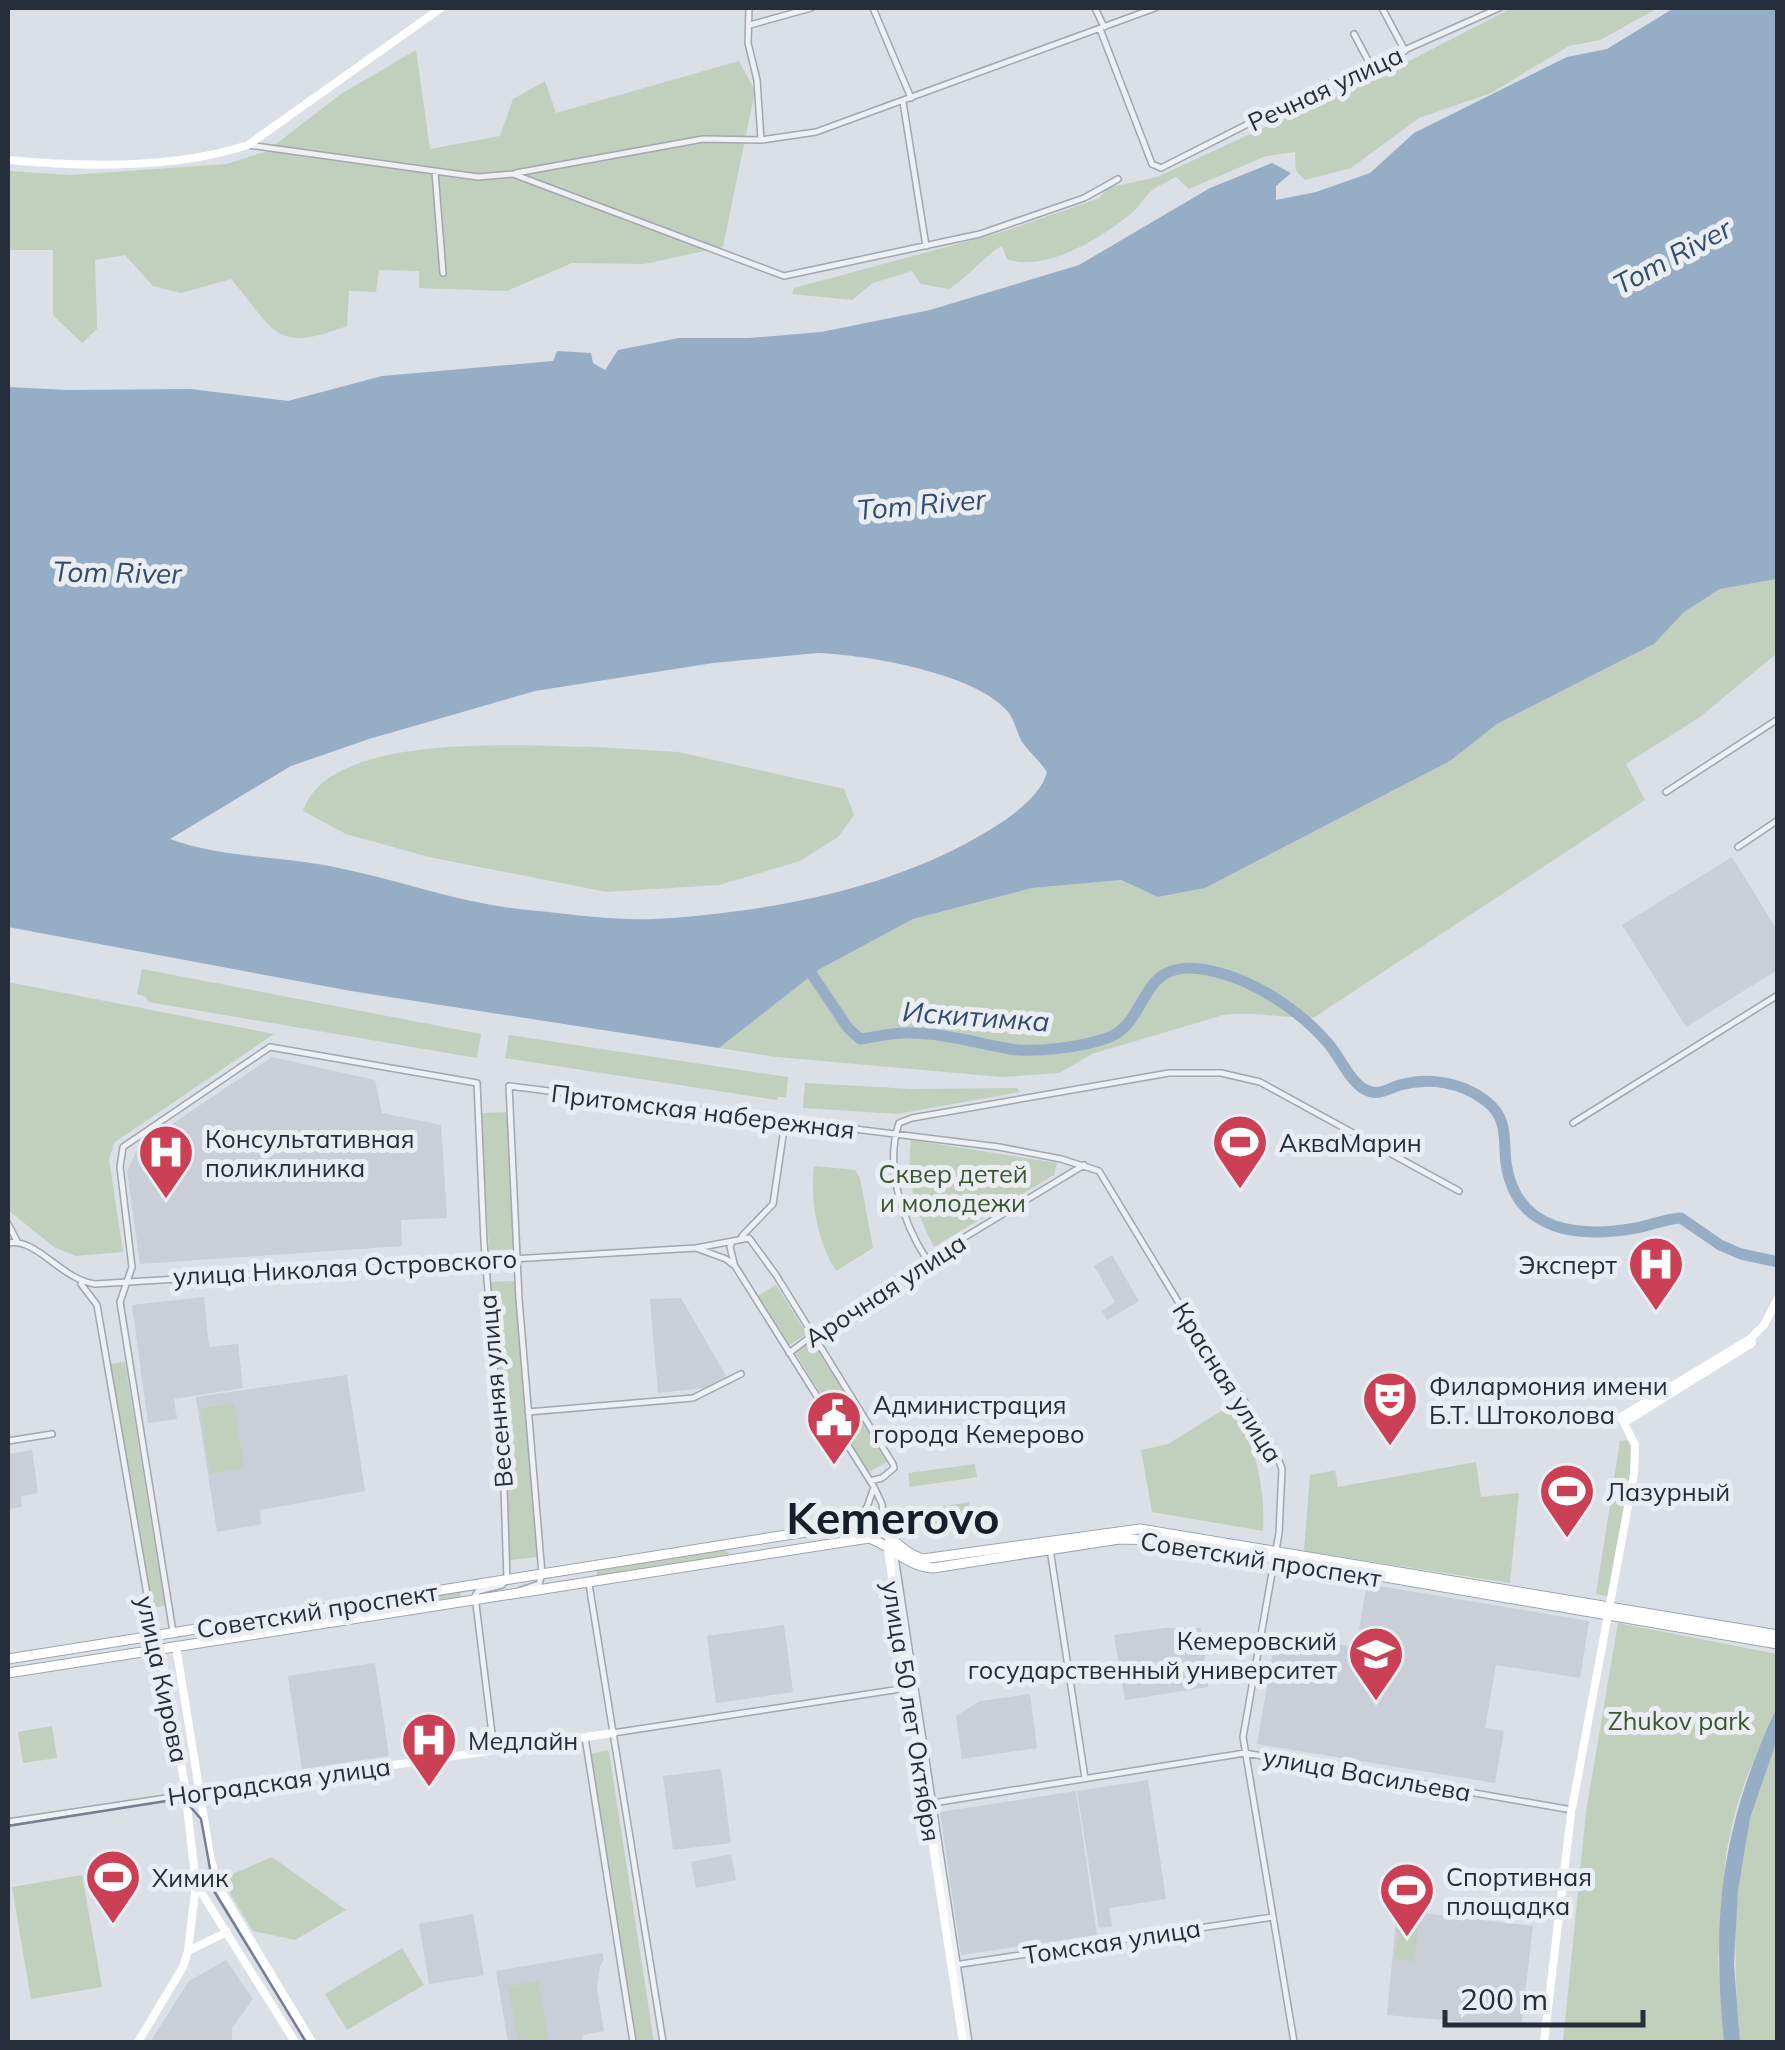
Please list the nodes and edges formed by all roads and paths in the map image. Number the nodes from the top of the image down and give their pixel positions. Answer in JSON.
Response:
{"nodes":[{"id":1,"x":441,"y":8,"type":"edge"},
{"id":2,"x":748,"y":8,"type":"edge"},
{"id":3,"x":811,"y":8,"type":"edge"},
{"id":4,"x":874,"y":8,"type":"edge"},
{"id":5,"x":1094,"y":8,"type":"edge"},
{"id":6,"x":1155,"y":8,"type":"edge"},
{"id":7,"x":1382,"y":8,"type":"edge"},
{"id":8,"x":1499,"y":8,"type":"edge"},
{"id":9,"x":750,"y":25,"type":"junction"},
{"id":10,"x":1102,"y":29,"type":"junction"},
{"id":11,"x":1354,"y":34,"type":"dead end"},
{"id":12,"x":1405,"y":50,"type":"junction"},
{"id":13,"x":1372,"y":66,"type":"junction"},
{"id":14,"x":912,"y":98,"type":"junction"},
{"id":15,"x":904,"y":102,"type":"junction"},
{"id":16,"x":761,"y":140,"type":"junction"},
{"id":17,"x":248,"y":145,"type":"junction"},
{"id":18,"x":8,"y":160,"type":"edge"},
{"id":19,"x":435,"y":171,"type":"junction"},
{"id":20,"x":513,"y":174,"type":"junction"},
{"id":21,"x":1118,"y":179,"type":"dead end"},
{"id":22,"x":926,"y":246,"type":"junction"},
{"id":23,"x":444,"y":273,"type":"dead end"},
{"id":24,"x":1778,"y":718,"type":"edge"},
{"id":25,"x":1666,"y":792,"type":"dead end"},
{"id":26,"x":1778,"y":820,"type":"edge"},
{"id":27,"x":1738,"y":847,"type":"dead end"},
{"id":28,"x":1778,"y":994,"type":"edge"},
{"id":29,"x":509,"y":1086,"type":"joint"},
{"id":30,"x":784,"y":1122,"type":"junction"},
{"id":31,"x":1574,"y":1123,"type":"dead end"},
{"id":32,"x":896,"y":1135,"type":"junction"},
{"id":33,"x":1084,"y":1166,"type":"junction"},
{"id":34,"x":1459,"y":1191,"type":"dead end"},
{"id":35,"x":8,"y":1224,"type":"edge"},
{"id":36,"x":740,"y":1238,"type":"junction"},
{"id":37,"x":17,"y":1242,"type":"junction"},
{"id":38,"x":732,"y":1242,"type":"junction"},
{"id":39,"x":8,"y":1243,"type":"edge"},
{"id":40,"x":696,"y":1248,"type":"junction"},
{"id":41,"x":517,"y":1257,"type":"junction"},
{"id":42,"x":485,"y":1259,"type":"junction"},
{"id":43,"x":927,"y":1260,"type":"junction"},
{"id":44,"x":735,"y":1266,"type":"junction"},
{"id":45,"x":129,"y":1280,"type":"junction"},
{"id":46,"x":79,"y":1281,"type":"junction"},
{"id":47,"x":110,"y":1282,"type":"junction"},
{"id":48,"x":102,"y":1284,"type":"junction"},
{"id":49,"x":1778,"y":1298,"type":"edge"},
{"id":50,"x":120,"y":1302,"type":"junction"},
{"id":51,"x":97,"y":1305,"type":"junction"},
{"id":52,"x":1778,"y":1314,"type":"edge"},
{"id":53,"x":813,"y":1338,"type":"junction"},
{"id":54,"x":789,"y":1353,"type":"junction"},
{"id":55,"x":741,"y":1374,"type":"dead end"},
{"id":56,"x":528,"y":1412,"type":"junction"},
{"id":57,"x":1623,"y":1419,"type":"junction"},
{"id":58,"x":52,"y":1434,"type":"dead end"},
{"id":59,"x":8,"y":1441,"type":"edge"},
{"id":60,"x":872,"y":1484,"type":"junction"},
{"id":61,"x":854,"y":1524,"type":"junction"},
{"id":62,"x":886,"y":1534,"type":"junction"},
{"id":63,"x":758,"y":1540,"type":"junction"},
{"id":64,"x":1050,"y":1545,"type":"junction"},
{"id":65,"x":723,"y":1546,"type":"junction"},
{"id":66,"x":891,"y":1549,"type":"junction"},
{"id":67,"x":1276,"y":1554,"type":"junction"},
{"id":68,"x":761,"y":1556,"type":"junction"},
{"id":69,"x":726,"y":1562,"type":"junction"},
{"id":70,"x":542,"y":1574,"type":"junction"},
{"id":71,"x":508,"y":1580,"type":"junction"},
{"id":72,"x":588,"y":1584,"type":"junction"},
{"id":73,"x":515,"y":1595,"type":"junction"},
{"id":74,"x":475,"y":1602,"type":"junction"},
{"id":75,"x":1611,"y":1611,"type":"junction"},
{"id":76,"x":265,"y":1617,"type":"junction"},
{"id":77,"x":174,"y":1632,"type":"junction"},
{"id":78,"x":267,"y":1633,"type":"junction"},
{"id":79,"x":1778,"y":1635,"type":"edge"},
{"id":80,"x":154,"y":1636,"type":"junction"},
{"id":81,"x":1778,"y":1644,"type":"edge"},
{"id":82,"x":176,"y":1646,"type":"junction"},
{"id":83,"x":160,"y":1649,"type":"junction"},
{"id":84,"x":8,"y":1659,"type":"edge"},
{"id":85,"x":8,"y":1673,"type":"edge"},
{"id":86,"x":908,"y":1688,"type":"junction"},
{"id":87,"x":612,"y":1732,"type":"junction"},
{"id":88,"x":585,"y":1737,"type":"junction"},
{"id":89,"x":494,"y":1750,"type":"junction"},
{"id":90,"x":1245,"y":1753,"type":"junction"},
{"id":91,"x":1085,"y":1778,"type":"junction"},
{"id":92,"x":201,"y":1794,"type":"junction"},
{"id":93,"x":186,"y":1795,"type":"junction"},
{"id":94,"x":929,"y":1805,"type":"junction"},
{"id":95,"x":1572,"y":1810,"type":"junction"},
{"id":96,"x":8,"y":1822,"type":"edge"},
{"id":97,"x":196,"y":1884,"type":"junction"},
{"id":98,"x":1272,"y":1917,"type":"junction"},
{"id":99,"x":227,"y":1932,"type":"junction"},
{"id":100,"x":188,"y":1951,"type":"junction"},
{"id":101,"x":954,"y":1965,"type":"junction"},
{"id":102,"x":138,"y":2042,"type":"edge"},
{"id":103,"x":294,"y":2042,"type":"edge"},
{"id":104,"x":312,"y":2042,"type":"edge"},
{"id":105,"x":633,"y":2042,"type":"edge"},
{"id":106,"x":662,"y":2042,"type":"edge"},
{"id":107,"x":966,"y":2042,"type":"edge"},
{"id":108,"x":1294,"y":2042,"type":"edge"},
{"id":109,"x":1544,"y":2042,"type":"edge"}],
"edges":[{"from":1,"to":17,"type":"street"},
{"from":2,"to":9,"type":"street"},
{"from":3,"to":9,"type":"street"},
{"from":4,"to":14,"type":"street"},
{"from":5,"to":10,"type":"street"},
{"from":6,"to":10,"type":"street"},
{"from":7,"to":12,"type":"street"},
{"from":8,"to":12,"type":"street","name":"Речная улица"},
{"from":9,"to":16,"type":"street"},
{"from":10,"to":13,"type":"street","name":"Речная улица"},
{"from":10,"to":14,"type":"street"},
{"from":11,"to":13,"type":"street"},
{"from":12,"to":13,"type":"street","name":"Речная улица"},
{"from":14,"to":15,"type":"street"},
{"from":15,"to":16,"type":"street"},
{"from":15,"to":22,"type":"street"},
{"from":16,"to":20,"type":"street"},
{"from":17,"to":18,"type":"street"},
{"from":17,"to":19,"type":"street"},
{"from":19,"to":20,"type":"street"},
{"from":19,"to":23,"type":"street"},
{"from":20,"to":22,"type":"street"},
{"from":21,"to":22,"type":"street"},
{"from":24,"to":25,"type":"street"},
{"from":26,"to":27,"type":"street"},
{"from":28,"to":31,"type":"street"},
{"from":29,"to":30,"type":"street","name":"Притомская набережная"},
{"from":29,"to":41,"type":"street","name":"Весенняя улица"},
{"from":30,"to":32,"type":"street","name":"Притомская набережная"},
{"from":30,"to":36,"type":"street"},
{"from":32,"to":33,"type":"street","name":"Притомская набережная"},
{"from":32,"to":34,"type":"street"},
{"from":32,"to":43,"type":"street"},
{"from":33,"to":43,"type":"street","name":"Арочная улица"},
{"from":33,"to":67,"type":"street","name":"Красная улица"},
{"from":35,"to":37,"type":"street"},
{"from":36,"to":38,"type":"street","name":"улица Николая Островского"},
{"from":36,"to":53,"type":"street"},
{"from":37,"to":39,"type":"street"},
{"from":37,"to":46,"type":"street","name":"улица Николая Островского"},
{"from":38,"to":40,"type":"street","name":"улица Николая Островского"},
{"from":38,"to":44,"type":"street"},
{"from":40,"to":41,"type":"street","name":"улица Николая Островского"},
{"from":40,"to":44,"type":"street"},
{"from":41,"to":42,"type":"street","name":"улица Николая Островского"},
{"from":41,"to":56,"type":"street","name":"Весенняя улица"},
{"from":42,"to":45,"type":"street","name":"улица Николая Островского"},
{"from":42,"to":45,"type":"street","name":"Весенняя улица"},
{"from":42,"to":71,"type":"street","name":"Весенняя улица"},
{"from":43,"to":53,"type":"street","name":"Арочная улица"},
{"from":44,"to":54,"type":"street"},
{"from":45,"to":47,"type":"street","name":"улица Николая Островского"},
{"from":45,"to":50,"type":"street"},
{"from":46,"to":48,"type":"street","name":"улица Николая Островского"},
{"from":46,"to":51,"type":"street","name":"улица Кирова"},
{"from":47,"to":48,"type":"street","name":"улица Николая Островского"},
{"from":47,"to":50,"type":"street","name":"улица Кирова"},
{"from":48,"to":51,"type":"street","name":"улица Кирова"},
{"from":49,"to":57,"type":"street"},
{"from":50,"to":77,"type":"street","name":"улица Кирова"},
{"from":51,"to":80,"type":"street","name":"улица Кирова"},
{"from":52,"to":57,"type":"street"},
{"from":53,"to":54,"type":"street","name":"Арочная улица"},
{"from":53,"to":60,"type":"street"},
{"from":54,"to":60,"type":"street"},
{"from":55,"to":56,"type":"street"},
{"from":56,"to":70,"type":"street","name":"Весенняя улица"},
{"from":57,"to":75,"type":"street"},
{"from":58,"to":59,"type":"street"},
{"from":60,"to":61,"type":"street"},
{"from":60,"to":62,"type":"street"},
{"from":61,"to":62,"type":"main road","name":"Советский проспект"},
{"from":61,"to":63,"type":"main road","name":"Советский проспект"},
{"from":62,"to":64,"type":"main road","name":"Советский проспект"},
{"from":62,"to":66,"type":"street","name":"улица 50 лет Октября"},
{"from":63,"to":65,"type":"main road","name":"Советский проспект"},
{"from":63,"to":68,"type":"main road"},
{"from":64,"to":66,"type":"main road","name":"Советский проспект"},
{"from":64,"to":67,"type":"main road","name":"Советский проспект"},
{"from":64,"to":91,"type":"street"},
{"from":65,"to":69,"type":"main road"},
{"from":65,"to":70,"type":"main road","name":"Советский проспект"},
{"from":66,"to":68,"type":"main road","name":"Советский проспект"},
{"from":66,"to":86,"type":"street","name":"улица 50 лет Октября"},
{"from":66,"to":94,"type":"street","name":"улица 50 лет Октября"},
{"from":67,"to":75,"type":"main road","name":"Советский проспект"},
{"from":67,"to":90,"type":"street","name":"Красная улица"},
{"from":68,"to":69,"type":"main road","name":"Советский проспект"},
{"from":69,"to":72,"type":"main road","name":"Советский проспект"},
{"from":70,"to":71,"type":"main road","name":"Советский проспект"},
{"from":70,"to":73,"type":"street","name":"Советский проспект"},
{"from":71,"to":74,"type":"street","name":"Советский проспект"},
{"from":71,"to":76,"type":"main road","name":"Советский проспект"},
{"from":72,"to":73,"type":"main road","name":"Советский проспект"},
{"from":72,"to":87,"type":"street"},
{"from":73,"to":74,"type":"main road","name":"Советский проспект"},
{"from":74,"to":78,"type":"main road","name":"Советский проспект"},
{"from":74,"to":89,"type":"street"},
{"from":75,"to":79,"type":"main road","name":"Советский проспект"},
{"from":75,"to":81,"type":"main road","name":"Советский проспект"},
{"from":75,"to":95,"type":"street"},
{"from":76,"to":77,"type":"main road","name":"Советский проспект"},
{"from":76,"to":78,"type":"main road"},
{"from":77,"to":80,"type":"main road","name":"Советский проспект"},
{"from":77,"to":82,"type":"main road","name":"улица Кирова"},
{"from":78,"to":82,"type":"main road","name":"Советский проспект"},
{"from":80,"to":83,"type":"main road","name":"улица Кирова"},
{"from":80,"to":84,"type":"main road","name":"Советский проспект"},
{"from":82,"to":83,"type":"main road","name":"Советский проспект"},
{"from":82,"to":92,"type":"street"},
{"from":83,"to":85,"type":"main road","name":"Советский проспект"},
{"from":83,"to":93,"type":"street","name":"улица Кирова"},
{"from":86,"to":87,"type":"street","name":"Ноградская улица"},
{"from":86,"to":94,"type":"street","name":"улица 50 лет Октября"},
{"from":87,"to":88,"type":"street","name":"Ноградская улица"},
{"from":87,"to":106,"type":"street"},
{"from":88,"to":89,"type":"street","name":"Ноградская улица"},
{"from":88,"to":105,"type":"street"},
{"from":89,"to":92,"type":"street","name":"Ноградская улица"},
{"from":90,"to":91,"type":"street","name":"улица Васильева"},
{"from":90,"to":95,"type":"street","name":"улица Васильева"},
{"from":90,"to":98,"type":"street","name":"Красная улица"},
{"from":91,"to":94,"type":"street","name":"улица Васильева"},
{"from":92,"to":93,"type":"street","name":"Ноградская улица"},
{"from":92,"to":104,"type":"street"},
{"from":93,"to":96,"type":"street","name":"Ноградская улица"},
{"from":93,"to":97,"type":"street","name":"улица Кирова"},
{"from":94,"to":101,"type":"street","name":"улица 50 лет Октября"},
{"from":95,"to":109,"type":"street"},
{"from":97,"to":99,"type":"street"},
{"from":97,"to":100,"type":"street","name":"улица Кирова"},
{"from":98,"to":101,"type":"street","name":"Томская улица"},
{"from":98,"to":108,"type":"street","name":"Красная улица"},
{"from":99,"to":100,"type":"street"},
{"from":99,"to":103,"type":"street"},
{"from":100,"to":102,"type":"street","name":"улица Кирова"},
{"from":101,"to":107,"type":"street","name":"улица 50 лет Октября"}]}
